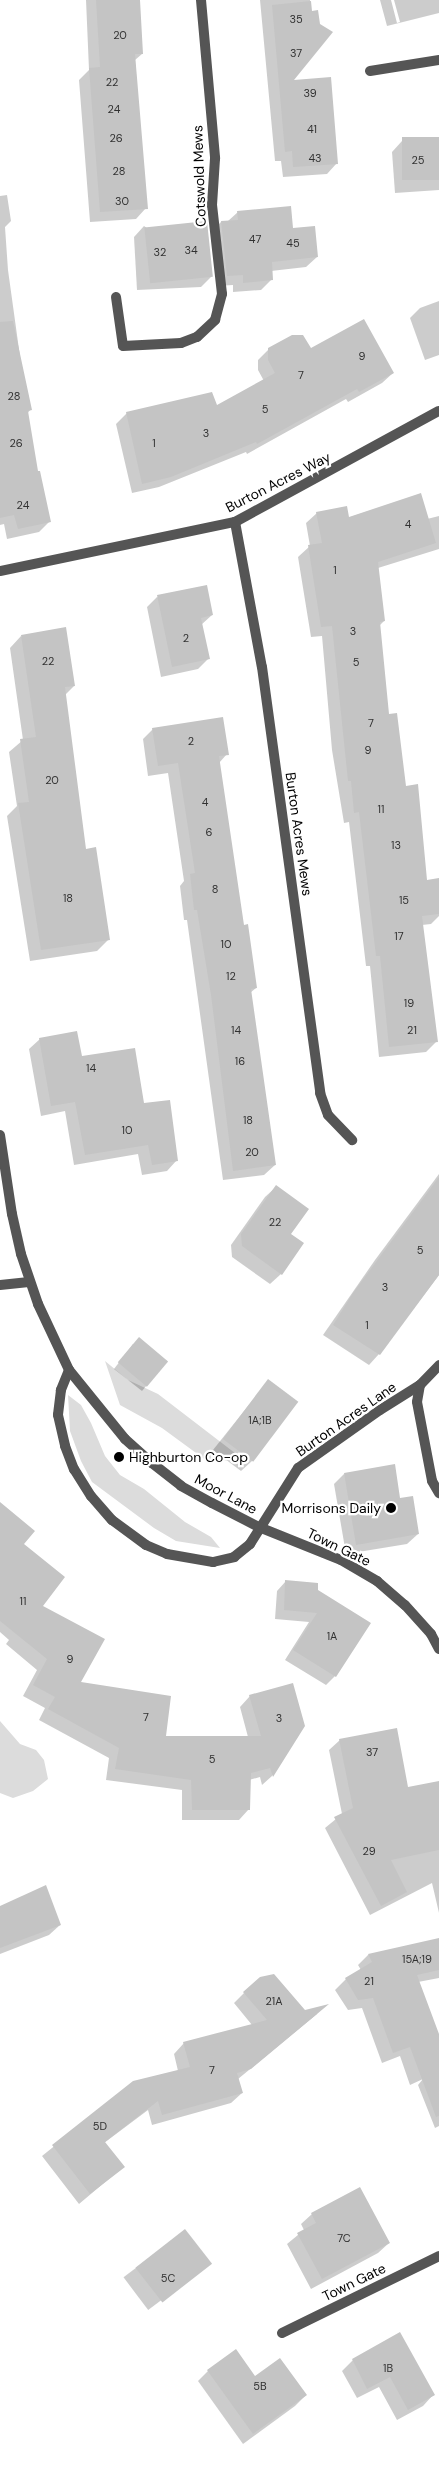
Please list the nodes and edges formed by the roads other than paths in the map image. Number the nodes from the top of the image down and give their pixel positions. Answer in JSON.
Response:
{"nodes":[{"id":1,"x":201,"y":0,"type":"edge"},
{"id":2,"x":439,"y":60,"type":"edge"},
{"id":3,"x":370,"y":71,"type":"dead end"},
{"id":4,"x":116,"y":297,"type":"dead end"},
{"id":5,"x":439,"y":411,"type":"edge"},
{"id":6,"x":235,"y":522,"type":"junction"},
{"id":7,"x":0,"y":570,"type":"edge"},
{"id":8,"x":0,"y":1135,"type":"edge"},
{"id":9,"x":352,"y":1140,"type":"dead end"},
{"id":10,"x":29,"y":1282,"type":"junction"},
{"id":11,"x":0,"y":1285,"type":"edge"},
{"id":12,"x":439,"y":1365,"type":"edge"},
{"id":13,"x":69,"y":1370,"type":"junction"},
{"id":14,"x":420,"y":1385,"type":"junction"},
{"id":15,"x":439,"y":1493,"type":"edge"},
{"id":16,"x":259,"y":1527,"type":"junction"},
{"id":17,"x":439,"y":1649,"type":"edge"},
{"id":18,"x":439,"y":2256,"type":"edge"},
{"id":19,"x":282,"y":2332,"type":"dead end"}],
"edges":[{"from":1,"to":4,"type":"street","name":"Cotswold Mews"},
{"from":2,"to":3,"type":"street"},
{"from":5,"to":6,"type":"street","name":"Burton Acres Way"},
{"from":6,"to":7,"type":"street","name":"Burton Acres Way"},
{"from":6,"to":9,"type":"street","name":"Burton Acres Mews"},
{"from":8,"to":10,"type":"street","name":"Moor Lane"},
{"from":10,"to":11,"type":"street"},
{"from":10,"to":13,"type":"street","name":"Moor Lane"},
{"from":12,"to":14,"type":"street","name":"Burton Acres Lane"},
{"from":13,"to":16,"type":"street","name":"Moor Lane"},
{"from":13,"to":16,"type":"street","name":"Moor Lane"},
{"from":14,"to":15,"type":"street"},
{"from":14,"to":16,"type":"street","name":"Burton Acres Lane"},
{"from":16,"to":17,"type":"street","name":"Town Gate"},
{"from":18,"to":19,"type":"street","name":"Town Gate"}]}
